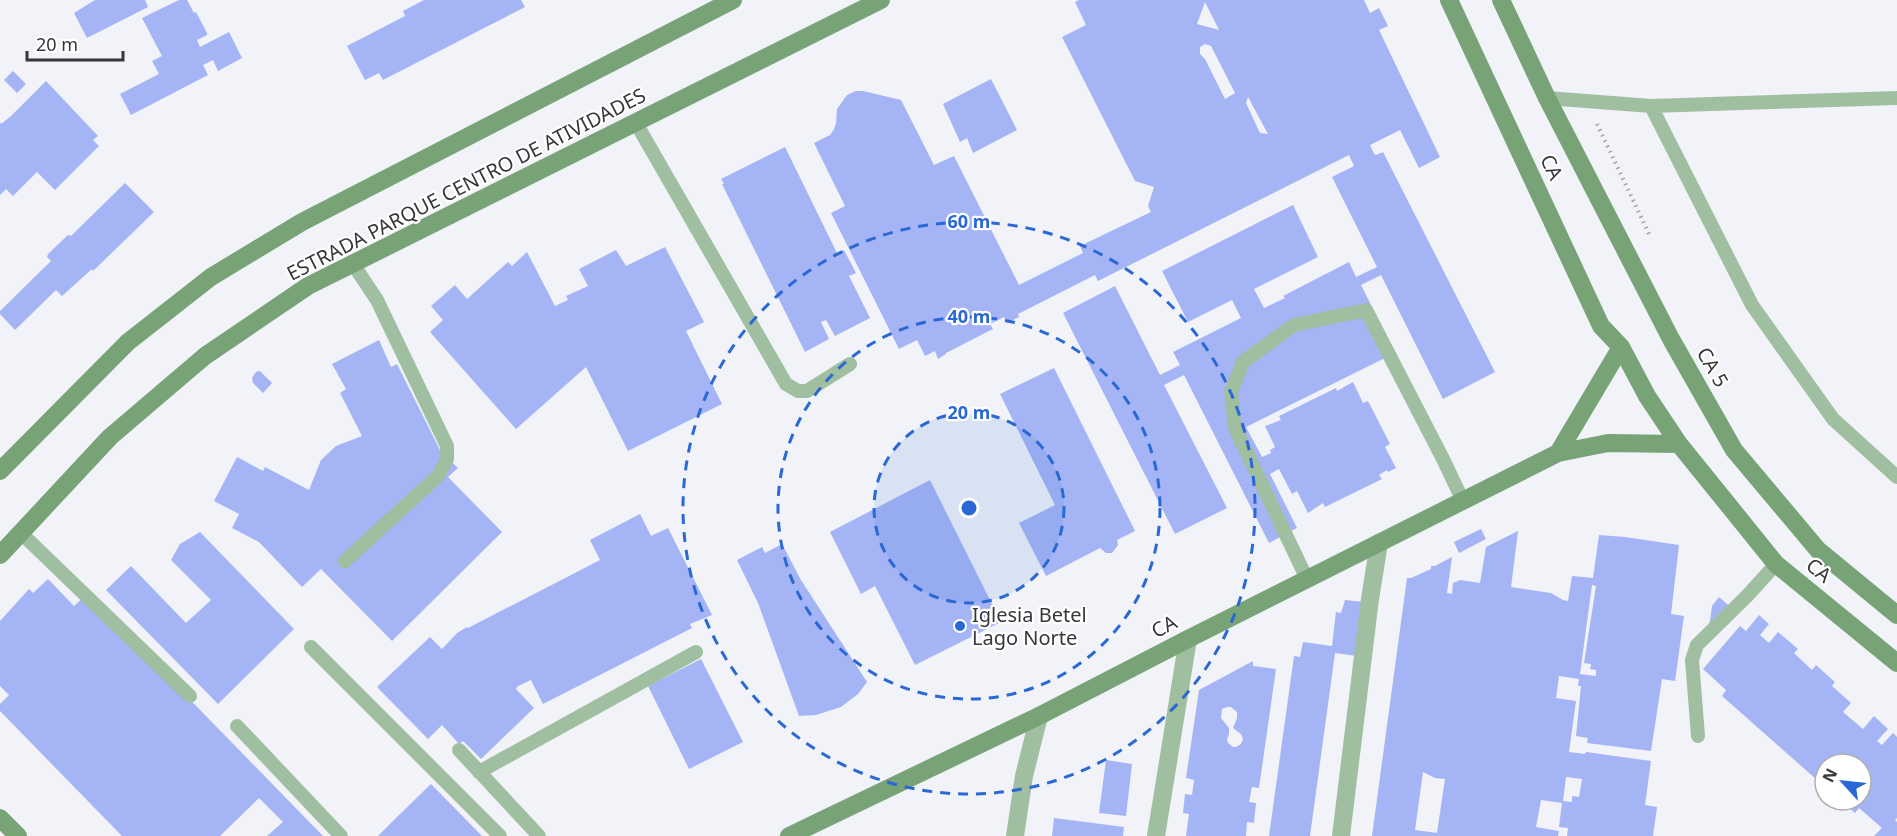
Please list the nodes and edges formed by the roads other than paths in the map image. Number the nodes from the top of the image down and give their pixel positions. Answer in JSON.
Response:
{"nodes":[{"id":1,"x":733,"y":0,"type":"edge"},
{"id":2,"x":881,"y":0,"type":"edge"},
{"id":3,"x":1449,"y":0,"type":"edge"},
{"id":4,"x":1501,"y":0,"type":"edge"},
{"id":5,"x":1547,"y":98,"type":"junction"},
{"id":6,"x":1897,"y":98,"type":"edge"},
{"id":7,"x":1650,"y":106,"type":"junction"},
{"id":8,"x":636,"y":123,"type":"junction"},
{"id":9,"x":353,"y":264,"type":"junction"},
{"id":10,"x":1621,"y":347,"type":"junction"},
{"id":11,"x":850,"y":364,"type":"dead end"},
{"id":12,"x":1679,"y":444,"type":"junction"},
{"id":13,"x":1558,"y":453,"type":"junction"},
{"id":14,"x":0,"y":471,"type":"edge"},
{"id":15,"x":1897,"y":477,"type":"edge"},
{"id":16,"x":1463,"y":501,"type":"junction"},
{"id":17,"x":21,"y":533,"type":"junction"},
{"id":18,"x":1379,"y":543,"type":"junction"},
{"id":19,"x":0,"y":555,"type":"edge"},
{"id":20,"x":345,"y":561,"type":"dead end"},
{"id":21,"x":1776,"y":564,"type":"junction"},
{"id":22,"x":1307,"y":579,"type":"junction"},
{"id":23,"x":1897,"y":615,"type":"edge"},
{"id":24,"x":1188,"y":639,"type":"junction"},
{"id":25,"x":311,"y":647,"type":"dead end"},
{"id":26,"x":696,"y":652,"type":"dead end"},
{"id":27,"x":1897,"y":663,"type":"edge"},
{"id":28,"x":190,"y":696,"type":"dead end"},
{"id":29,"x":1039,"y":716,"type":"junction"},
{"id":30,"x":237,"y":726,"type":"dead end"},
{"id":31,"x":1698,"y":736,"type":"dead end"},
{"id":32,"x":459,"y":750,"type":"dead end"},
{"id":33,"x":479,"y":772,"type":"junction"},
{"id":34,"x":0,"y":818,"type":"edge"},
{"id":35,"x":18,"y":836,"type":"edge"},
{"id":36,"x":341,"y":836,"type":"edge"},
{"id":37,"x":500,"y":836,"type":"edge"},
{"id":38,"x":539,"y":836,"type":"edge"},
{"id":39,"x":789,"y":836,"type":"edge"},
{"id":40,"x":1015,"y":836,"type":"edge"},
{"id":41,"x":1156,"y":836,"type":"edge"},
{"id":42,"x":1341,"y":836,"type":"edge"}],
"edges":[{"from":1,"to":14,"type":"street","name":"ESTRADA PARQUE CENTRO DE ATIVIDADES"},
{"from":2,"to":8,"type":"street","name":"ESTRADA PARQUE CENTRO DE ATIVIDADES"},
{"from":3,"to":10,"type":"street","name":"CA"},
{"from":4,"to":5,"type":"street","name":"CA 5"},
{"from":5,"to":7,"type":"lane"},
{"from":5,"to":23,"type":"street","name":"CA 5"},
{"from":6,"to":7,"type":"lane"},
{"from":7,"to":15,"type":"lane"},
{"from":8,"to":9,"type":"street","name":"ESTRADA PARQUE CENTRO DE ATIVIDADES"},
{"from":8,"to":11,"type":"lane"},
{"from":9,"to":17,"type":"street","name":"ESTRADA PARQUE CENTRO DE ATIVIDADES"},
{"from":9,"to":20,"type":"lane"},
{"from":10,"to":12,"type":"street","name":"CA"},
{"from":10,"to":13,"type":"street"},
{"from":12,"to":13,"type":"street","name":"CA"},
{"from":12,"to":21,"type":"street","name":"CA"},
{"from":13,"to":16,"type":"street","name":"CA"},
{"from":16,"to":18,"type":"street","name":"CA"},
{"from":16,"to":22,"type":"lane"},
{"from":17,"to":19,"type":"street","name":"ESTRADA PARQUE CENTRO DE ATIVIDADES"},
{"from":17,"to":28,"type":"lane"},
{"from":18,"to":22,"type":"street","name":"CA"},
{"from":18,"to":42,"type":"street"},
{"from":21,"to":27,"type":"street","name":"CA"},
{"from":21,"to":31,"type":"lane"},
{"from":22,"to":24,"type":"street","name":"CA"},
{"from":24,"to":29,"type":"street","name":"CA"},
{"from":24,"to":41,"type":"street"},
{"from":25,"to":37,"type":"lane"},
{"from":26,"to":33,"type":"lane"},
{"from":29,"to":39,"type":"street","name":"CA"},
{"from":29,"to":40,"type":"street"},
{"from":30,"to":36,"type":"lane"},
{"from":32,"to":33,"type":"lane"},
{"from":33,"to":38,"type":"lane"},
{"from":34,"to":35,"type":"street"}]}
